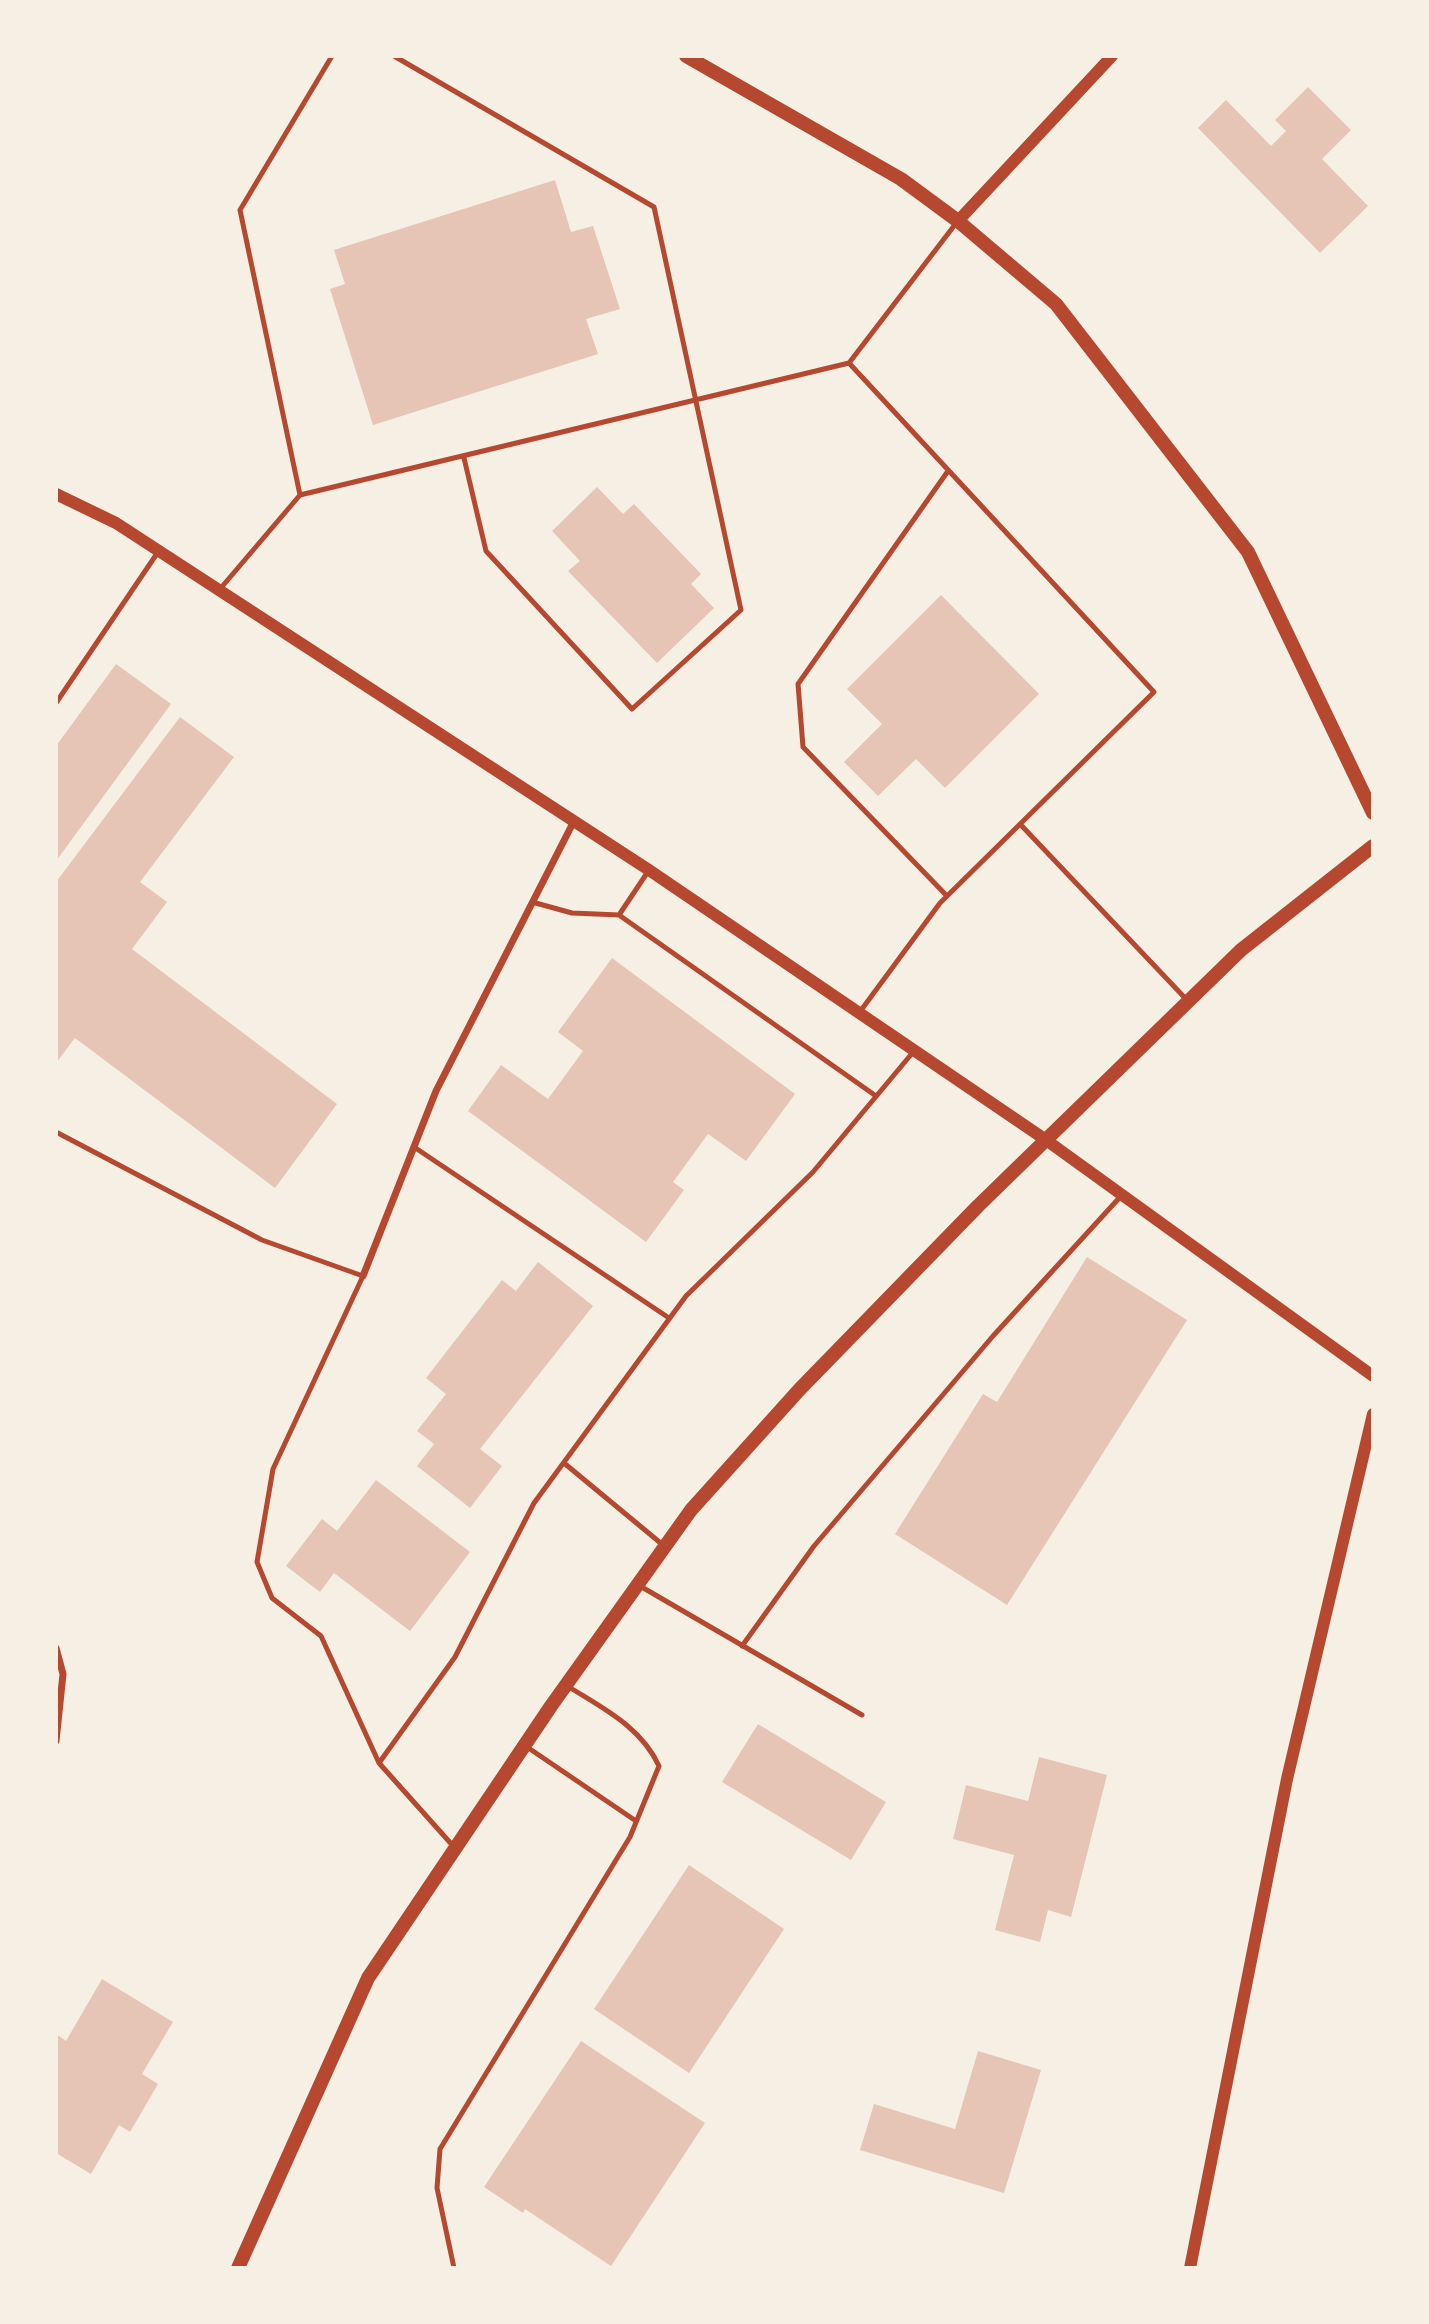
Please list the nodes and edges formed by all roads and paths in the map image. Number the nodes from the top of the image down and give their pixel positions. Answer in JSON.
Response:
{"nodes":[{"id":1,"x":332,"y":56,"type":"edge"},
{"id":2,"x":394,"y":56,"type":"edge"},
{"id":3,"x":686,"y":56,"type":"edge"},
{"id":4,"x":1112,"y":56,"type":"edge"},
{"id":5,"x":958,"y":221,"type":"junction"},
{"id":6,"x":849,"y":363,"type":"junction"},
{"id":7,"x":696,"y":402,"type":"junction"},
{"id":8,"x":464,"y":458,"type":"junction"},
{"id":9,"x":948,"y":471,"type":"junction"},
{"id":10,"x":56,"y":494,"type":"edge"},
{"id":11,"x":300,"y":495,"type":"junction"},
{"id":12,"x":159,"y":552,"type":"junction"},
{"id":13,"x":218,"y":591,"type":"junction"},
{"id":14,"x":56,"y":703,"type":"edge"},
{"id":15,"x":1373,"y":813,"type":"edge"},
{"id":16,"x":574,"y":821,"type":"junction"},
{"id":17,"x":1020,"y":824,"type":"junction"},
{"id":18,"x":1373,"y":846,"type":"edge"},
{"id":19,"x":649,"y":870,"type":"junction"},
{"id":20,"x":947,"y":896,"type":"junction"},
{"id":21,"x":532,"y":902,"type":"junction"},
{"id":22,"x":618,"y":915,"type":"junction"},
{"id":23,"x":1188,"y":1001,"type":"junction"},
{"id":24,"x":859,"y":1013,"type":"junction"},
{"id":25,"x":914,"y":1051,"type":"junction"},
{"id":26,"x":876,"y":1096,"type":"junction"},
{"id":27,"x":56,"y":1132,"type":"edge"},
{"id":28,"x":1046,"y":1140,"type":"junction"},
{"id":29,"x":414,"y":1147,"type":"junction"},
{"id":30,"x":1121,"y":1195,"type":"junction"},
{"id":31,"x":363,"y":1276,"type":"junction"},
{"id":32,"x":669,"y":1318,"type":"junction"},
{"id":33,"x":1373,"y":1376,"type":"edge"},
{"id":34,"x":1373,"y":1414,"type":"edge"},
{"id":35,"x":564,"y":1463,"type":"junction"},
{"id":36,"x":665,"y":1546,"type":"junction"},
{"id":37,"x":638,"y":1585,"type":"junction"},
{"id":38,"x":742,"y":1646,"type":"junction"},
{"id":39,"x":56,"y":1648,"type":"edge"},
{"id":40,"x":566,"y":1685,"type":"junction"},
{"id":41,"x":862,"y":1715,"type":"dead end"},
{"id":42,"x":56,"y":1741,"type":"edge"},
{"id":43,"x":525,"y":1745,"type":"junction"},
{"id":44,"x":379,"y":1763,"type":"junction"},
{"id":45,"x":636,"y":1821,"type":"junction"},
{"id":46,"x":455,"y":1849,"type":"junction"},
{"id":47,"x":238,"y":2268,"type":"edge"},
{"id":48,"x":454,"y":2268,"type":"edge"},
{"id":49,"x":1190,"y":2268,"type":"edge"}],
"edges":[{"from":1,"to":11,"type":"lane"},
{"from":2,"to":7,"type":"lane"},
{"from":3,"to":5,"type":"main road"},
{"from":4,"to":5,"type":"street"},
{"from":5,"to":6,"type":"lane"},
{"from":5,"to":15,"type":"main road"},
{"from":6,"to":7,"type":"lane"},
{"from":6,"to":9,"type":"lane"},
{"from":7,"to":8,"type":"lane"},
{"from":7,"to":8,"type":"lane"},
{"from":8,"to":11,"type":"lane"},
{"from":9,"to":17,"type":"lane"},
{"from":9,"to":20,"type":"lane"},
{"from":10,"to":12,"type":"street"},
{"from":11,"to":13,"type":"lane"},
{"from":12,"to":13,"type":"street"},
{"from":12,"to":14,"type":"lane"},
{"from":13,"to":16,"type":"street"},
{"from":16,"to":19,"type":"street"},
{"from":16,"to":21,"type":"street"},
{"from":17,"to":20,"type":"lane"},
{"from":17,"to":23,"type":"lane"},
{"from":18,"to":23,"type":"main road"},
{"from":19,"to":22,"type":"lane"},
{"from":19,"to":24,"type":"street"},
{"from":20,"to":24,"type":"lane"},
{"from":21,"to":22,"type":"lane"},
{"from":21,"to":29,"type":"street"},
{"from":22,"to":26,"type":"lane"},
{"from":23,"to":28,"type":"main road"},
{"from":24,"to":25,"type":"street"},
{"from":25,"to":26,"type":"lane"},
{"from":25,"to":28,"type":"street"},
{"from":26,"to":32,"type":"lane"},
{"from":27,"to":31,"type":"lane"},
{"from":28,"to":30,"type":"street"},
{"from":28,"to":36,"type":"main road"},
{"from":29,"to":31,"type":"street"},
{"from":29,"to":32,"type":"lane"},
{"from":30,"to":33,"type":"street"},
{"from":30,"to":38,"type":"lane"},
{"from":31,"to":44,"type":"lane"},
{"from":32,"to":35,"type":"lane"},
{"from":34,"to":49,"type":"street"},
{"from":35,"to":36,"type":"lane"},
{"from":35,"to":44,"type":"lane"},
{"from":36,"to":37,"type":"main road"},
{"from":37,"to":38,"type":"lane"},
{"from":37,"to":40,"type":"main road"},
{"from":38,"to":41,"type":"lane"},
{"from":39,"to":42,"type":"street"},
{"from":40,"to":43,"type":"main road"},
{"from":40,"to":45,"type":"lane"},
{"from":43,"to":45,"type":"lane"},
{"from":43,"to":46,"type":"main road"},
{"from":44,"to":46,"type":"lane"},
{"from":45,"to":48,"type":"lane"},
{"from":46,"to":47,"type":"main road"}]}
